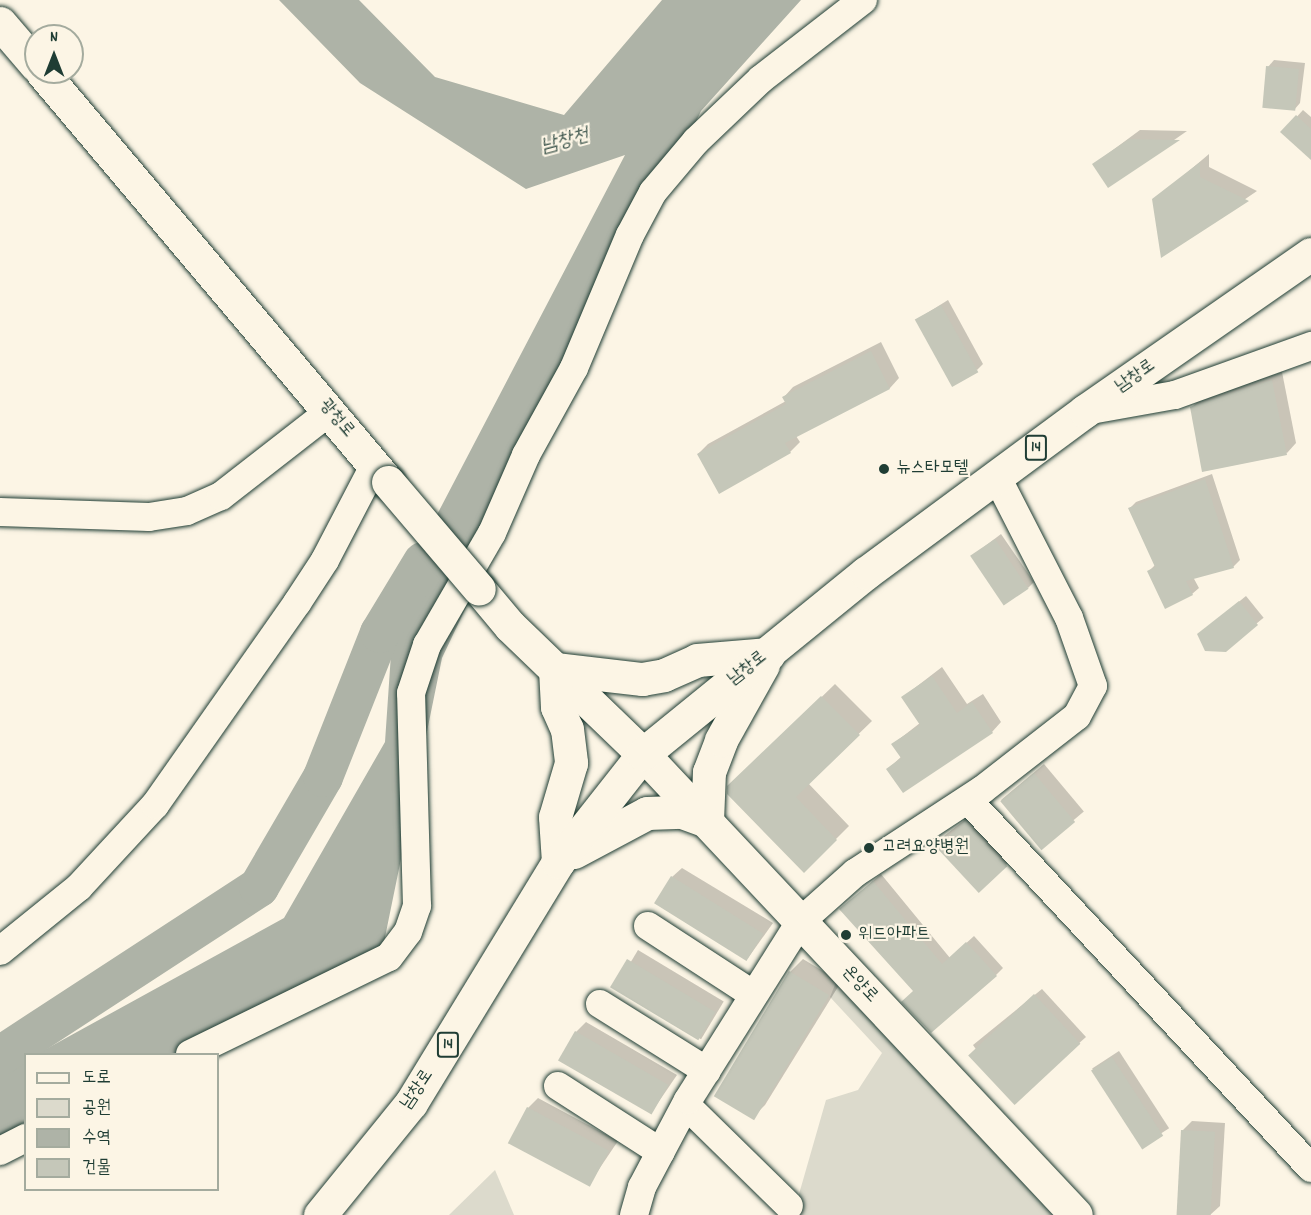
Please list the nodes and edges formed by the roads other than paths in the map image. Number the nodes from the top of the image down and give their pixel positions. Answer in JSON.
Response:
{"nodes":[{"id":1,"x":863,"y":0,"type":"edge"},
{"id":2,"x":0,"y":23,"type":"edge"},
{"id":3,"x":24,"y":51,"type":"edge"},
{"id":4,"x":52,"y":84,"type":"edge"},
{"id":5,"x":1311,"y":254,"type":"edge"},
{"id":6,"x":1311,"y":346,"type":"edge"},
{"id":7,"x":330,"y":411,"type":"junction"},
{"id":8,"x":1085,"y":411,"type":"junction"},
{"id":9,"x":382,"y":473,"type":"junction"},
{"id":10,"x":997,"y":477,"type":"junction"},
{"id":11,"x":0,"y":512,"type":"edge"},
{"id":12,"x":769,"y":654,"type":"junction"},
{"id":13,"x":555,"y":669,"type":"junction"},
{"id":14,"x":643,"y":754,"type":"junction"},
{"id":15,"x":968,"y":800,"type":"junction"},
{"id":16,"x":707,"y":821,"type":"junction"},
{"id":17,"x":558,"y":862,"type":"junction"},
{"id":18,"x":800,"y":922,"type":"junction"},
{"id":19,"x":648,"y":926,"type":"dead end"},
{"id":20,"x":0,"y":951,"type":"edge"},
{"id":21,"x":754,"y":995,"type":"junction"},
{"id":22,"x":600,"y":1004,"type":"dead end"},
{"id":23,"x":192,"y":1053,"type":"edge"},
{"id":24,"x":707,"y":1071,"type":"junction"},
{"id":25,"x":558,"y":1086,"type":"dead end"},
{"id":26,"x":686,"y":1105,"type":"junction"},
{"id":27,"x":24,"y":1139,"type":"edge"},
{"id":28,"x":0,"y":1151,"type":"edge"},
{"id":29,"x":661,"y":1152,"type":"junction"},
{"id":30,"x":1311,"y":1168,"type":"edge"},
{"id":31,"x":789,"y":1206,"type":"dead end"},
{"id":32,"x":320,"y":1215,"type":"edge"},
{"id":33,"x":634,"y":1215,"type":"edge"},
{"id":34,"x":1076,"y":1215,"type":"edge"}],
"edges":[{"from":1,"to":23,"type":"street"},
{"from":2,"to":3,"type":"main road"},
{"from":4,"to":7,"type":"main road","name":"광청로"},
{"from":5,"to":8,"type":"main road","name":"남창로","number":"14"},
{"from":6,"to":8,"type":"street"},
{"from":7,"to":9,"type":"main road","name":"광청로"},
{"from":7,"to":11,"type":"street"},
{"from":8,"to":10,"type":"main road","name":"남창로","number":"14"},
{"from":9,"to":13,"type":"main road","name":"광청로","bridge":true},
{"from":9,"to":20,"type":"street"},
{"from":10,"to":12,"type":"main road","name":"남창로","number":"14"},
{"from":10,"to":15,"type":"street"},
{"from":12,"to":13,"type":"main road"},
{"from":12,"to":14,"type":"main road","name":"남창로","number":"14"},
{"from":12,"to":16,"type":"main road"},
{"from":13,"to":14,"type":"main road","name":"광청로"},
{"from":13,"to":17,"type":"main road"},
{"from":14,"to":16,"type":"main road","name":"온양로"},
{"from":14,"to":17,"type":"main road","name":"남창로","number":"14"},
{"from":15,"to":18,"type":"street"},
{"from":15,"to":30,"type":"street"},
{"from":16,"to":17,"type":"main road"},
{"from":16,"to":18,"type":"main road","name":"온양로"},
{"from":17,"to":32,"type":"main road","name":"남창로","number":"14"},
{"from":18,"to":21,"type":"street"},
{"from":18,"to":34,"type":"main road","name":"온양로"},
{"from":19,"to":21,"type":"street"},
{"from":21,"to":24,"type":"street"},
{"from":22,"to":24,"type":"street"},
{"from":24,"to":26,"type":"street"},
{"from":25,"to":29,"type":"street"},
{"from":26,"to":29,"type":"street"},
{"from":26,"to":31,"type":"street"},
{"from":27,"to":28,"type":"street"},
{"from":29,"to":33,"type":"street"}]}
